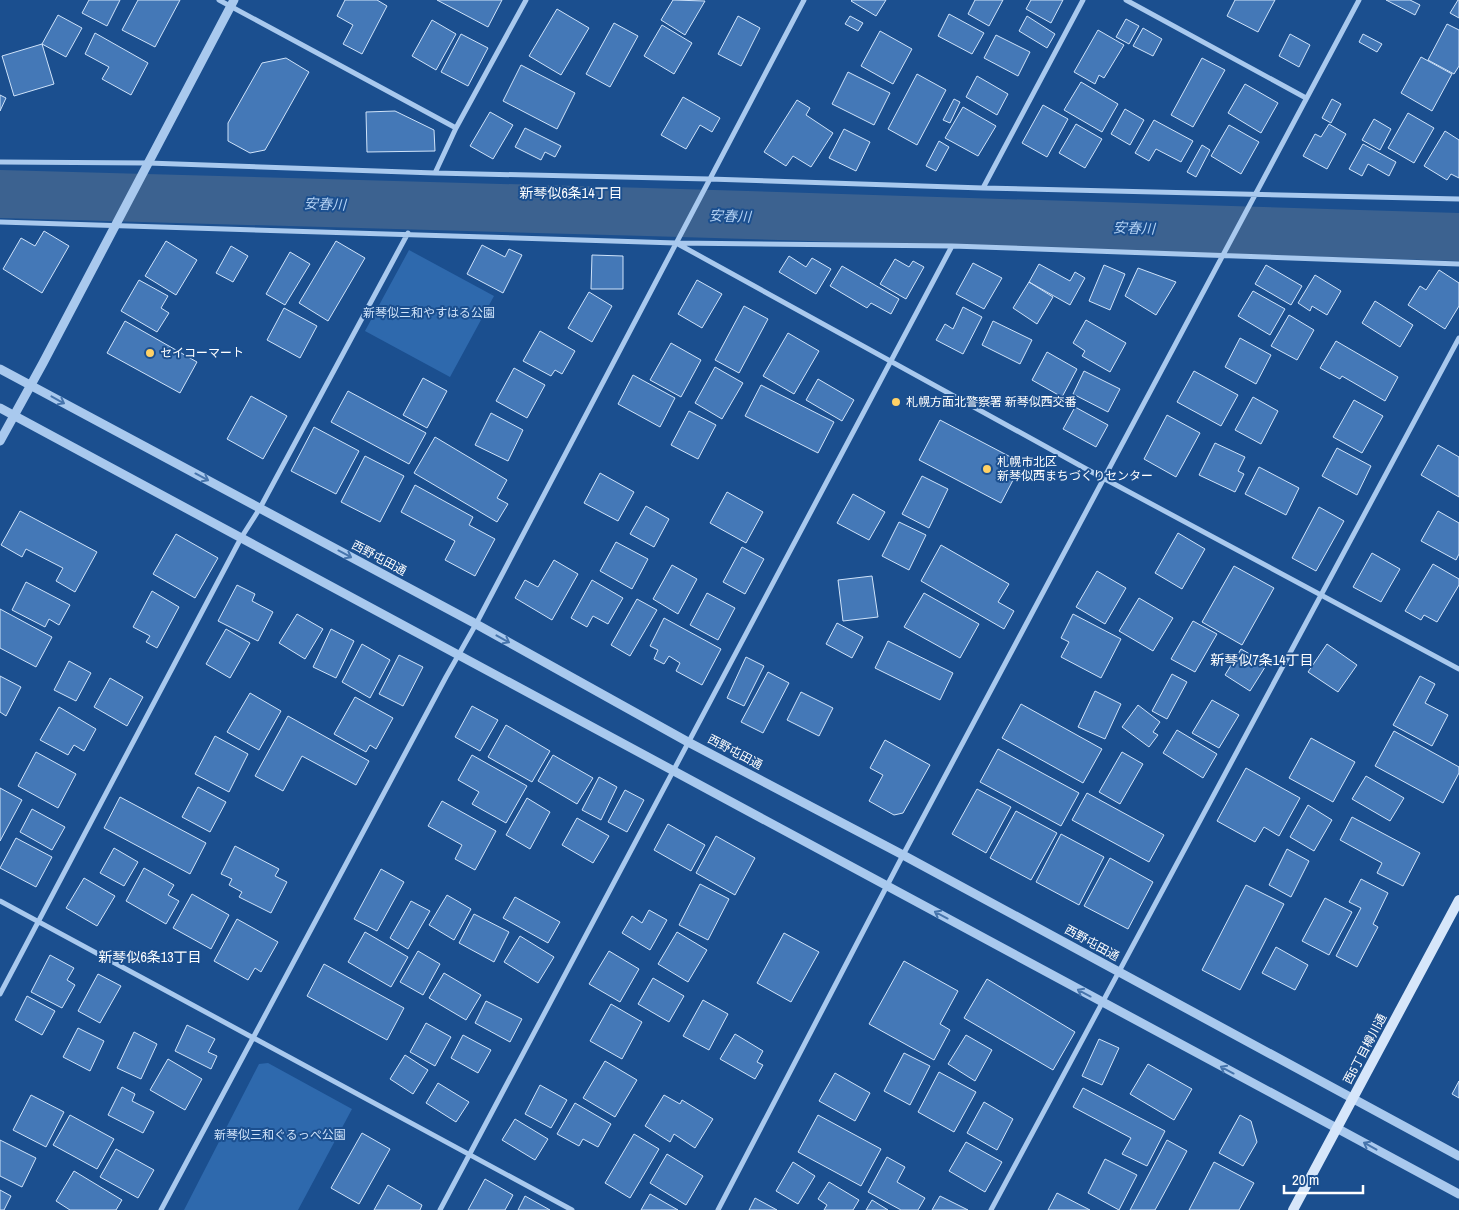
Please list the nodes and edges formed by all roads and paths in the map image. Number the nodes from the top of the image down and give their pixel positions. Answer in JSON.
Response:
{"nodes":[{"id":1,"x":219,"y":0,"type":"edge"},
{"id":2,"x":526,"y":0,"type":"edge"},
{"id":3,"x":804,"y":0,"type":"edge"},
{"id":4,"x":1083,"y":0,"type":"edge"},
{"id":5,"x":1126,"y":0,"type":"edge"},
{"id":6,"x":1359,"y":0,"type":"edge"},
{"id":7,"x":232,"y":3,"type":"edge"},
{"id":8,"x":1306,"y":98,"type":"junction"},
{"id":9,"x":456,"y":128,"type":"junction"},
{"id":10,"x":0,"y":162,"type":"edge"},
{"id":11,"x":148,"y":163,"type":"junction"},
{"id":12,"x":435,"y":173,"type":"junction"},
{"id":13,"x":709,"y":178,"type":"junction"},
{"id":14,"x":983,"y":188,"type":"junction"},
{"id":15,"x":1255,"y":194,"type":"junction"},
{"id":16,"x":1459,"y":199,"type":"edge"},
{"id":17,"x":0,"y":222,"type":"edge"},
{"id":18,"x":116,"y":225,"type":"junction"},
{"id":19,"x":408,"y":234,"type":"junction"},
{"id":20,"x":676,"y":243,"type":"junction"},
{"id":21,"x":952,"y":246,"type":"junction"},
{"id":22,"x":1224,"y":255,"type":"junction"},
{"id":23,"x":1459,"y":264,"type":"edge"},
{"id":24,"x":1459,"y":338,"type":"edge"},
{"id":25,"x":890,"y":362,"type":"junction"},
{"id":26,"x":0,"y":368,"type":"edge"},
{"id":27,"x":30,"y":385,"type":"junction"},
{"id":28,"x":0,"y":408,"type":"edge"},
{"id":29,"x":14,"y":415,"type":"junction"},
{"id":30,"x":0,"y":441,"type":"edge"},
{"id":31,"x":1103,"y":478,"type":"junction"},
{"id":32,"x":260,"y":508,"type":"junction"},
{"id":33,"x":241,"y":538,"type":"junction"},
{"id":34,"x":1319,"y":593,"type":"junction"},
{"id":35,"x":476,"y":624,"type":"junction"},
{"id":36,"x":458,"y":655,"type":"junction"},
{"id":37,"x":1459,"y":669,"type":"edge"},
{"id":38,"x":688,"y":742,"type":"junction"},
{"id":39,"x":673,"y":771,"type":"junction"},
{"id":40,"x":903,"y":855,"type":"junction"},
{"id":41,"x":887,"y":886,"type":"junction"},
{"id":42,"x":0,"y":901,"type":"edge"},
{"id":43,"x":1457,"y":906,"type":"edge"},
{"id":44,"x":38,"y":922,"type":"junction"},
{"id":45,"x":1119,"y":972,"type":"junction"},
{"id":46,"x":0,"y":994,"type":"edge"},
{"id":47,"x":1102,"y":1003,"type":"junction"},
{"id":48,"x":253,"y":1037,"type":"junction"},
{"id":49,"x":1353,"y":1098,"type":"junction"},
{"id":50,"x":1337,"y":1128,"type":"junction"},
{"id":51,"x":469,"y":1155,"type":"junction"},
{"id":52,"x":1459,"y":1156,"type":"edge"},
{"id":53,"x":1459,"y":1194,"type":"edge"},
{"id":54,"x":161,"y":1210,"type":"edge"},
{"id":55,"x":440,"y":1210,"type":"edge"},
{"id":56,"x":572,"y":1210,"type":"edge"},
{"id":57,"x":718,"y":1210,"type":"edge"},
{"id":58,"x":991,"y":1210,"type":"edge"},
{"id":59,"x":1293,"y":1210,"type":"edge"}],
"edges":[{"from":1,"to":7,"type":"street"},
{"from":2,"to":9,"type":"street"},
{"from":3,"to":13,"type":"street"},
{"from":4,"to":14,"type":"street"},
{"from":5,"to":8,"type":"street"},
{"from":6,"to":8,"type":"street"},
{"from":7,"to":9,"type":"street"},
{"from":7,"to":11,"type":"street"},
{"from":8,"to":15,"type":"street"},
{"from":9,"to":12,"type":"street"},
{"from":10,"to":11,"type":"street"},
{"from":11,"to":12,"type":"street"},
{"from":11,"to":18,"type":"street"},
{"from":12,"to":13,"type":"street"},
{"from":13,"to":14,"type":"street"},
{"from":13,"to":20,"type":"street"},
{"from":14,"to":15,"type":"street"},
{"from":15,"to":16,"type":"street"},
{"from":15,"to":22,"type":"street"},
{"from":17,"to":18,"type":"street"},
{"from":18,"to":19,"type":"street"},
{"from":18,"to":27,"type":"street"},
{"from":19,"to":20,"type":"street"},
{"from":19,"to":32,"type":"street"},
{"from":20,"to":21,"type":"street"},
{"from":20,"to":25,"type":"street"},
{"from":20,"to":35,"type":"street"},
{"from":21,"to":22,"type":"street"},
{"from":21,"to":25,"type":"street"},
{"from":22,"to":23,"type":"street"},
{"from":22,"to":31,"type":"street"},
{"from":24,"to":34,"type":"street"},
{"from":25,"to":31,"type":"street"},
{"from":25,"to":38,"type":"street"},
{"from":26,"to":27,"type":"street","name":"西野屯田通"},
{"from":27,"to":29,"type":"street"},
{"from":27,"to":32,"type":"street","name":"西野屯田通","one_way":true},
{"from":28,"to":29,"type":"street"},
{"from":29,"to":30,"type":"street"},
{"from":29,"to":33,"type":"street"},
{"from":31,"to":34,"type":"street"},
{"from":31,"to":40,"type":"street"},
{"from":32,"to":33,"type":"street"},
{"from":32,"to":35,"type":"street","name":"西野屯田通","one_way":true},
{"from":33,"to":36,"type":"street"},
{"from":33,"to":44,"type":"street"},
{"from":34,"to":37,"type":"street"},
{"from":34,"to":45,"type":"street"},
{"from":35,"to":36,"type":"street"},
{"from":35,"to":38,"type":"street","name":"西野屯田通","one_way":true},
{"from":36,"to":39,"type":"street"},
{"from":36,"to":48,"type":"street"},
{"from":38,"to":39,"type":"street"},
{"from":38,"to":40,"type":"street","name":"西野屯田通"},
{"from":39,"to":41,"type":"street"},
{"from":39,"to":51,"type":"street"},
{"from":40,"to":41,"type":"street"},
{"from":40,"to":45,"type":"street","name":"西野屯田通"},
{"from":47,"to":41,"type":"street","one_way":true},
{"from":41,"to":57,"type":"street"},
{"from":42,"to":44,"type":"street"},
{"from":43,"to":49,"type":"main road","name":"西5丁目樽川通"},
{"from":44,"to":46,"type":"street"},
{"from":44,"to":48,"type":"street"},
{"from":45,"to":47,"type":"street"},
{"from":45,"to":49,"type":"street","name":"西野屯田通"},
{"from":50,"to":47,"type":"street","one_way":true},
{"from":47,"to":58,"type":"street"},
{"from":48,"to":51,"type":"street"},
{"from":48,"to":54,"type":"street"},
{"from":49,"to":50,"type":"main road","name":"西5丁目樽川通"},
{"from":49,"to":52,"type":"street","name":"西野屯田通"},
{"from":53,"to":50,"type":"street","one_way":true},
{"from":50,"to":59,"type":"main road","name":"西5丁目樽川通"},
{"from":51,"to":55,"type":"street"},
{"from":51,"to":56,"type":"street"}]}
